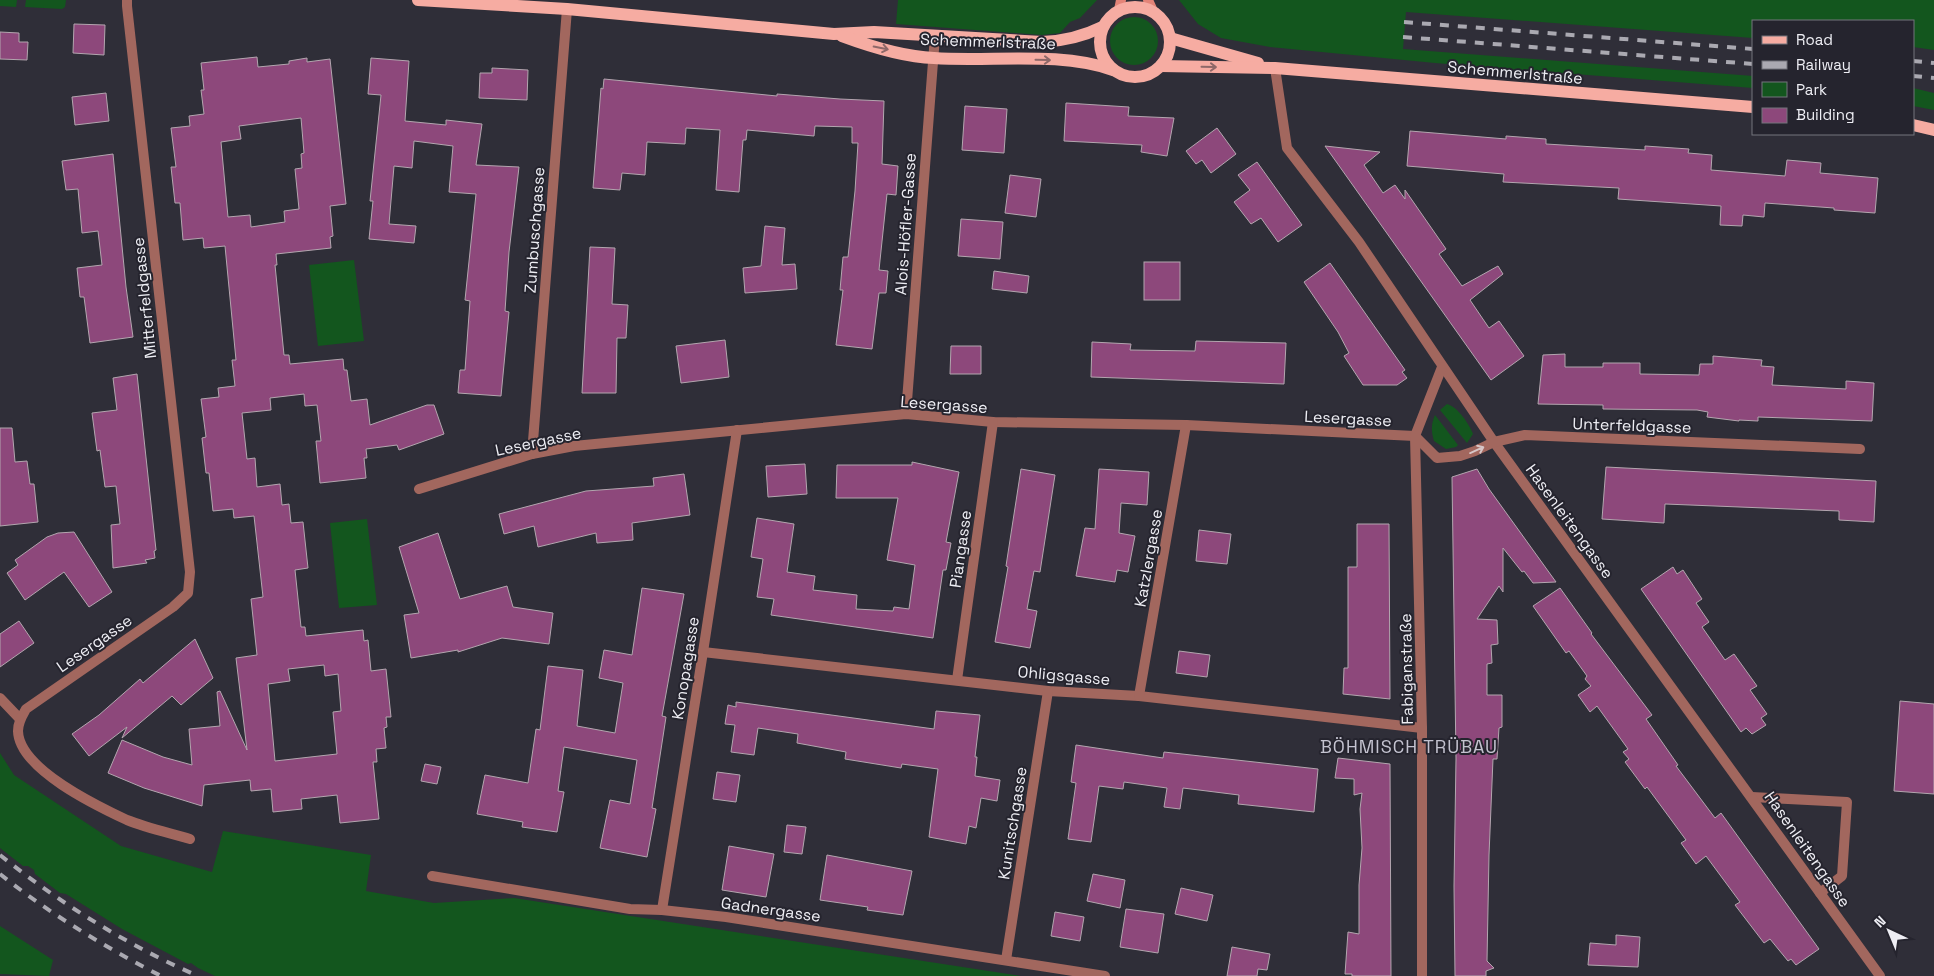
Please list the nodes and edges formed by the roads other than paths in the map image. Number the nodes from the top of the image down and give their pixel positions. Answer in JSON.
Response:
{"nodes":[{"id":1,"x":127,"y":0,"type":"edge"},
{"id":2,"x":418,"y":0,"type":"edge"},
{"id":3,"x":1120,"y":5,"type":"edge"},
{"id":4,"x":1151,"y":6,"type":"edge"},
{"id":5,"x":567,"y":9,"type":"junction"},
{"id":6,"x":1102,"y":27,"type":"junction"},
{"id":7,"x":834,"y":34,"type":"junction"},
{"id":8,"x":935,"y":36,"type":"junction"},
{"id":9,"x":1170,"y":38,"type":"junction"},
{"id":10,"x":932,"y":58,"type":"junction"},
{"id":11,"x":1161,"y":66,"type":"junction"},
{"id":12,"x":1275,"y":68,"type":"junction"},
{"id":13,"x":1113,"y":70,"type":"junction"},
{"id":14,"x":1752,"y":107,"type":"edge"},
{"id":15,"x":1914,"y":125,"type":"edge"},
{"id":16,"x":1934,"y":130,"type":"edge"},
{"id":17,"x":1442,"y":367,"type":"junction"},
{"id":18,"x":906,"y":414,"type":"junction"},
{"id":19,"x":993,"y":422,"type":"junction"},
{"id":20,"x":1186,"y":425,"type":"junction"},
{"id":21,"x":737,"y":430,"type":"junction"},
{"id":22,"x":1415,"y":436,"type":"junction"},
{"id":23,"x":1494,"y":442,"type":"junction"},
{"id":24,"x":1860,"y":449,"type":"dead end"},
{"id":25,"x":532,"y":454,"type":"junction"},
{"id":26,"x":419,"y":489,"type":"dead end"},
{"id":27,"x":188,"y":593,"type":"joint"},
{"id":28,"x":704,"y":652,"type":"junction"},
{"id":29,"x":957,"y":680,"type":"junction"},
{"id":30,"x":1048,"y":691,"type":"junction"},
{"id":31,"x":1139,"y":696,"type":"junction"},
{"id":32,"x":0,"y":698,"type":"edge"},
{"id":33,"x":20,"y":719,"type":"junction"},
{"id":34,"x":1422,"y":728,"type":"junction"},
{"id":35,"x":1752,"y":797,"type":"junction"},
{"id":36,"x":190,"y":839,"type":"dead end"},
{"id":37,"x":432,"y":876,"type":"dead end"},
{"id":38,"x":1820,"y":893,"type":"junction"},
{"id":39,"x":662,"y":910,"type":"junction"},
{"id":40,"x":1006,"y":960,"type":"junction"},
{"id":41,"x":1105,"y":976,"type":"edge"},
{"id":42,"x":1422,"y":976,"type":"edge"},
{"id":43,"x":1880,"y":976,"type":"edge"}],
"edges":[{"from":1,"to":27,"type":"street","name":"Mitterfeldgasse"},
{"from":2,"to":5,"type":"main road","name":"Schemmerlstraße"},
{"from":3,"to":4,"type":"main road"},
{"from":3,"to":6,"type":"main road"},
{"from":4,"to":9,"type":"main road"},
{"from":5,"to":7,"type":"main road","name":"Schemmerlstraße"},
{"from":5,"to":25,"type":"street","name":"Zumbuschgasse"},
{"from":6,"to":8,"type":"main road","name":"Schemmerlstraße"},
{"from":6,"to":13,"type":"main road"},
{"from":7,"to":8,"type":"main road","name":"Schemmerlstraße"},
{"from":7,"to":10,"type":"main road","name":"Schemmerlstraße","one_way":true},
{"from":8,"to":10,"type":"street","name":"Alois-Höfler-Gasse"},
{"from":9,"to":11,"type":"main road"},
{"from":9,"to":12,"type":"main road","name":"Schemmerlstraße"},
{"from":10,"to":13,"type":"main road","name":"Schemmerlstraße","one_way":true},
{"from":10,"to":18,"type":"street","name":"Alois-Höfler-Gasse"},
{"from":11,"to":12,"type":"main road","name":"Schemmerlstraße","one_way":true},
{"from":11,"to":13,"type":"main road"},
{"from":12,"to":14,"type":"main road","name":"Schemmerlstraße"},
{"from":12,"to":17,"type":"street","name":"Hasenleitengasse"},
{"from":15,"to":16,"type":"main road"},
{"from":17,"to":22,"type":"street","name":"Fabiganstraße"},
{"from":17,"to":23,"type":"street","name":"Hasenleitengasse"},
{"from":18,"to":19,"type":"street","name":"Lesergasse"},
{"from":18,"to":21,"type":"street","name":"Lesergasse"},
{"from":19,"to":20,"type":"street","name":"Lesergasse"},
{"from":19,"to":29,"type":"street","name":"Piangasse"},
{"from":20,"to":22,"type":"street","name":"Lesergasse"},
{"from":20,"to":31,"type":"street","name":"Katzlergasse"},
{"from":21,"to":25,"type":"street","name":"Lesergasse"},
{"from":21,"to":28,"type":"street","name":"Konopagasse"},
{"from":22,"to":23,"type":"street","name":"Unterfeldgasse","one_way":true},
{"from":22,"to":34,"type":"street","name":"Fabiganstraße"},
{"from":23,"to":24,"type":"street","name":"Unterfeldgasse"},
{"from":23,"to":35,"type":"street","name":"Hasenleitengasse"},
{"from":25,"to":26,"type":"street","name":"Lesergasse"},
{"from":27,"to":33,"type":"street","name":"Lesergasse"},
{"from":28,"to":29,"type":"street","name":"Ohligsgasse"},
{"from":28,"to":39,"type":"street","name":"Konopagasse"},
{"from":29,"to":30,"type":"street","name":"Ohligsgasse"},
{"from":30,"to":31,"type":"street","name":"Ohligsgasse"},
{"from":30,"to":40,"type":"street","name":"Kunitschgasse"},
{"from":31,"to":34,"type":"street","name":"Ohligsgasse"},
{"from":32,"to":33,"type":"street"},
{"from":33,"to":36,"type":"street"},
{"from":34,"to":42,"type":"street","name":"Fabiganstraße"},
{"from":35,"to":38,"type":"street","name":"Hasenleitengasse"},
{"from":35,"to":38,"type":"street"},
{"from":37,"to":39,"type":"street","name":"Gadnergasse"},
{"from":38,"to":43,"type":"street","name":"Hasenleitengasse"},
{"from":39,"to":40,"type":"street","name":"Gadnergasse"},
{"from":40,"to":41,"type":"street","name":"Gadnergasse"}]}
